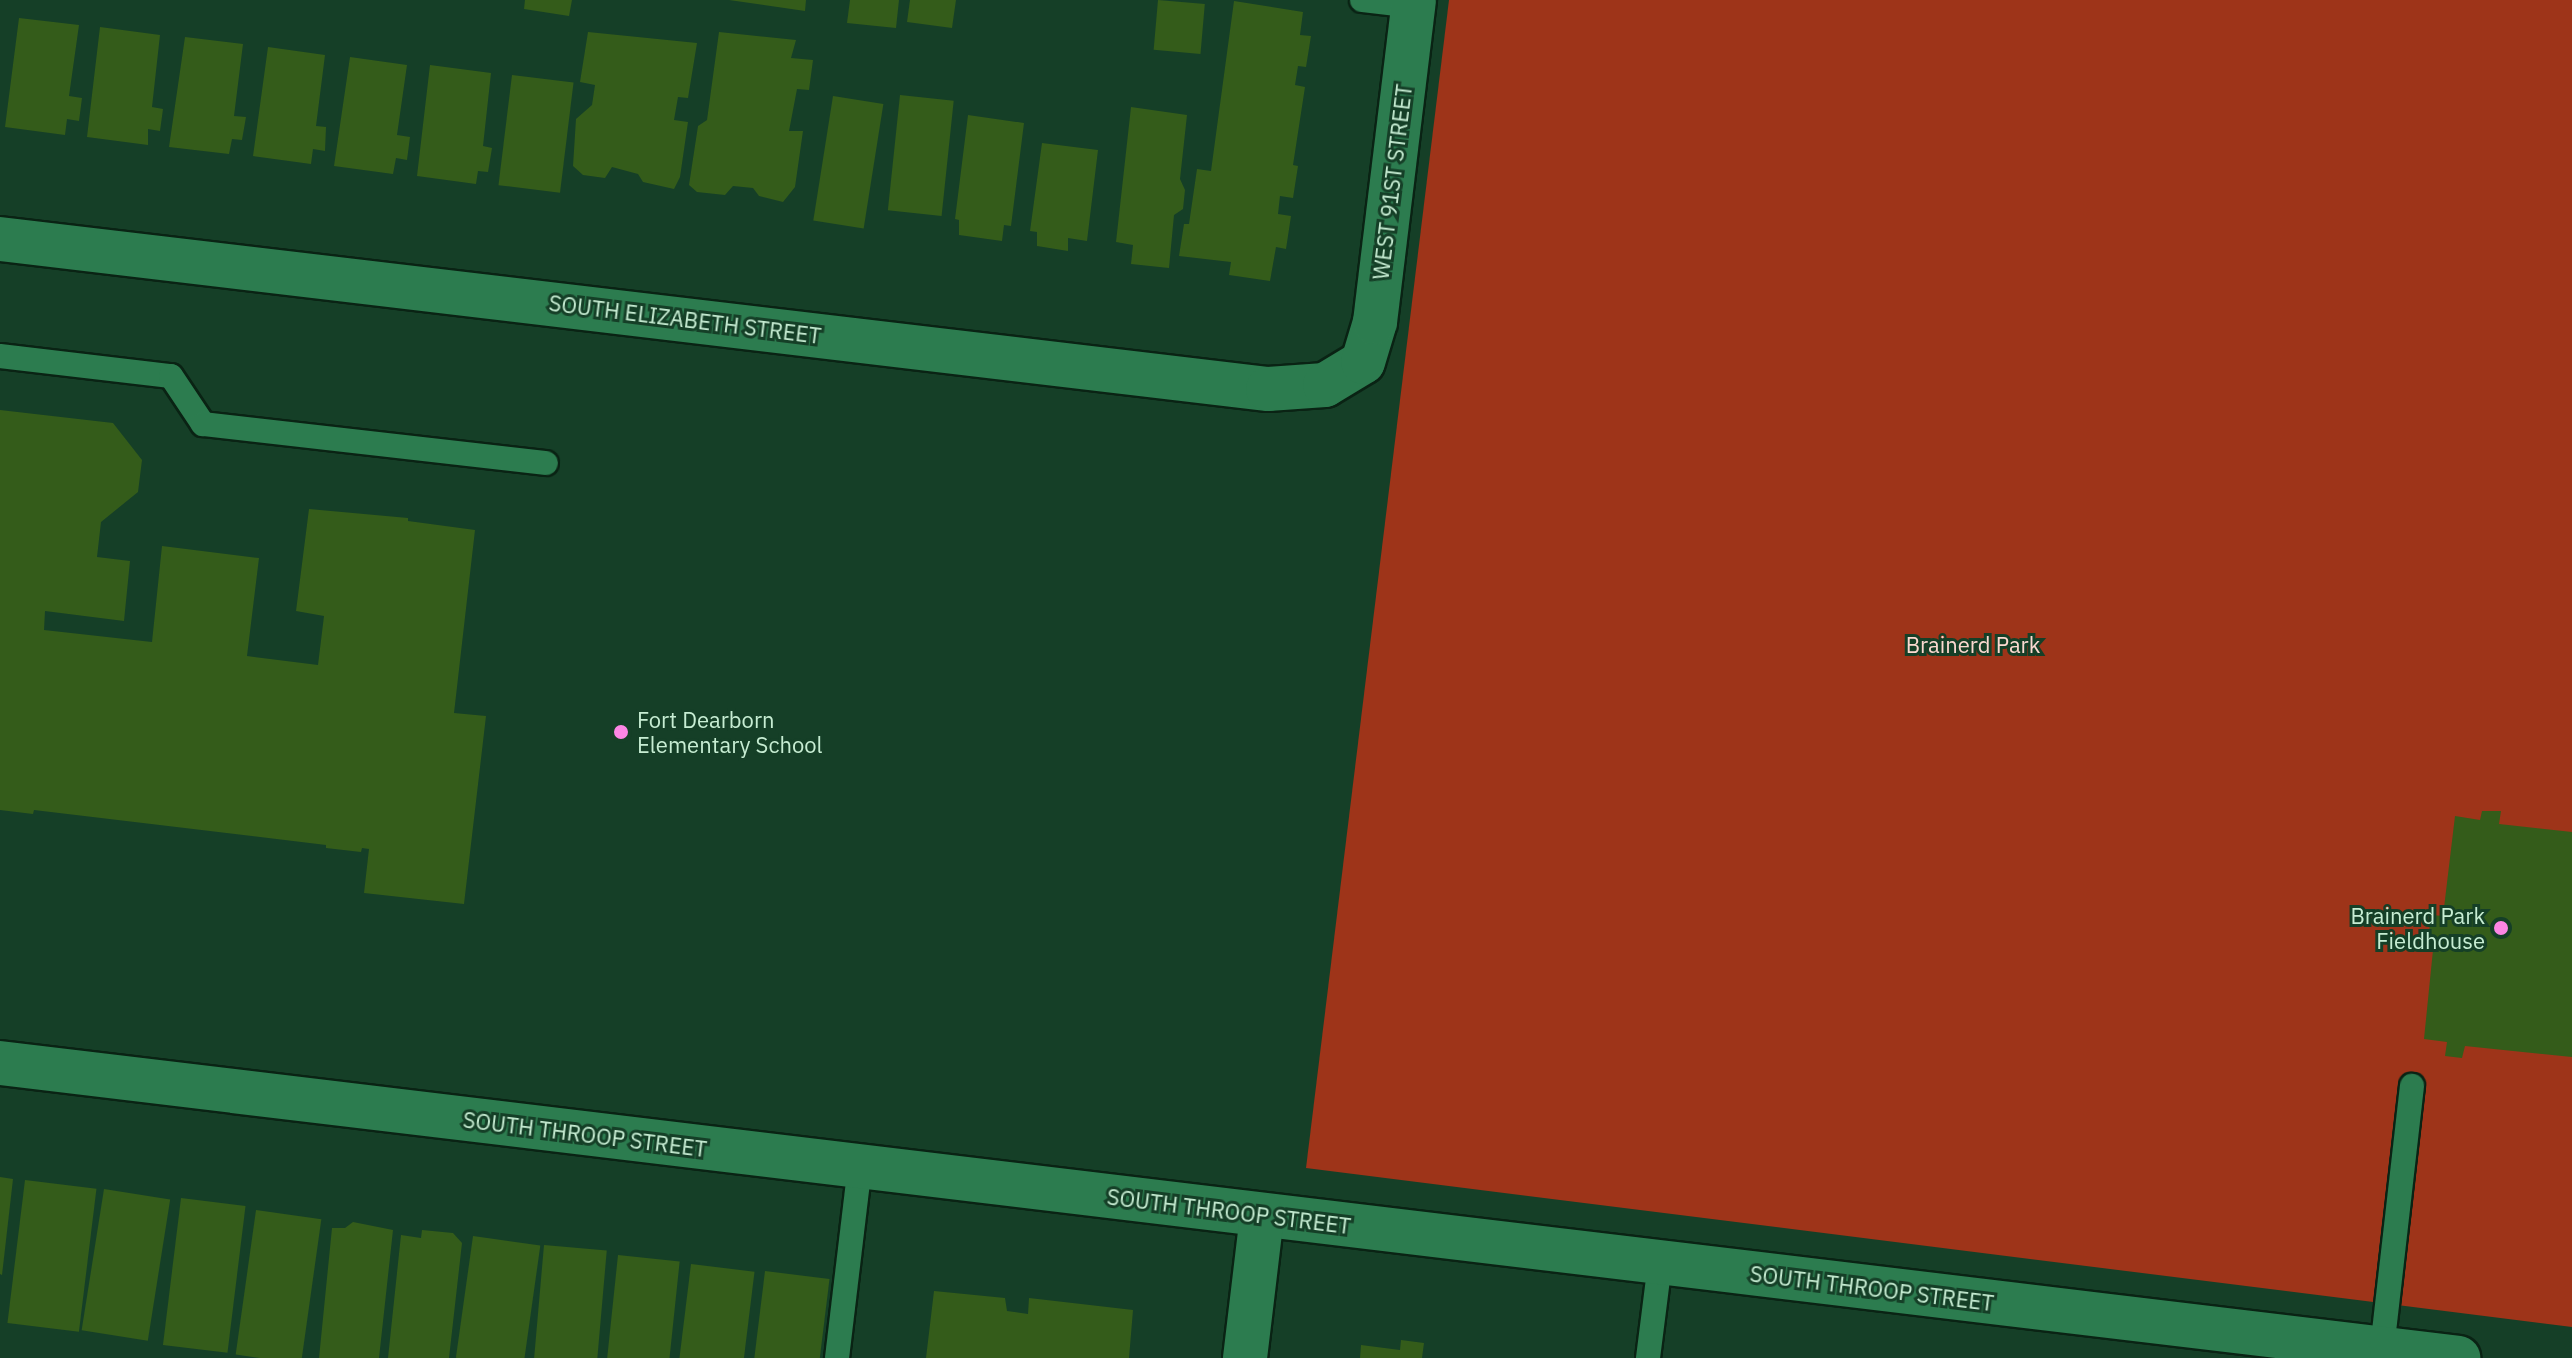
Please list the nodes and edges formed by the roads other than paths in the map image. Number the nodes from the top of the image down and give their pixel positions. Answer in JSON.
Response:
{"nodes":[{"id":1,"x":1362,"y":0,"type":"edge"},
{"id":2,"x":1414,"y":3,"type":"edge"},
{"id":3,"x":0,"y":239,"type":"edge"},
{"id":4,"x":0,"y":356,"type":"edge"},
{"id":5,"x":1363,"y":362,"type":"joint"},
{"id":6,"x":546,"y":463,"type":"dead end"},
{"id":7,"x":0,"y":1063,"type":"edge"},
{"id":8,"x":2412,"y":1086,"type":"dead end"},
{"id":9,"x":860,"y":1166,"type":"junction"},
{"id":10,"x":1262,"y":1215,"type":"junction"},
{"id":11,"x":1660,"y":1263,"type":"junction"},
{"id":12,"x":2382,"y":1349,"type":"junction"},
{"id":13,"x":837,"y":1358,"type":"edge"},
{"id":14,"x":1245,"y":1358,"type":"edge"},
{"id":15,"x":1648,"y":1358,"type":"edge"},
{"id":16,"x":2458,"y":1358,"type":"edge"}],
"edges":[{"from":1,"to":2,"type":"lane"},
{"from":2,"to":5,"type":"street","name":"WEST 91ST STREET"},
{"from":3,"to":5,"type":"street","name":"SOUTH ELIZABETH STREET"},
{"from":4,"to":6,"type":"lane"},
{"from":7,"to":9,"type":"street","name":"SOUTH THROOP STREET"},
{"from":8,"to":12,"type":"lane"},
{"from":9,"to":10,"type":"street","name":"SOUTH THROOP STREET"},
{"from":9,"to":13,"type":"lane"},
{"from":10,"to":11,"type":"street","name":"SOUTH THROOP STREET"},
{"from":10,"to":14,"type":"street"},
{"from":11,"to":12,"type":"street","name":"SOUTH THROOP STREET"},
{"from":11,"to":15,"type":"lane"},
{"from":12,"to":16,"type":"street","name":"SOUTH THROOP STREET"}]}
